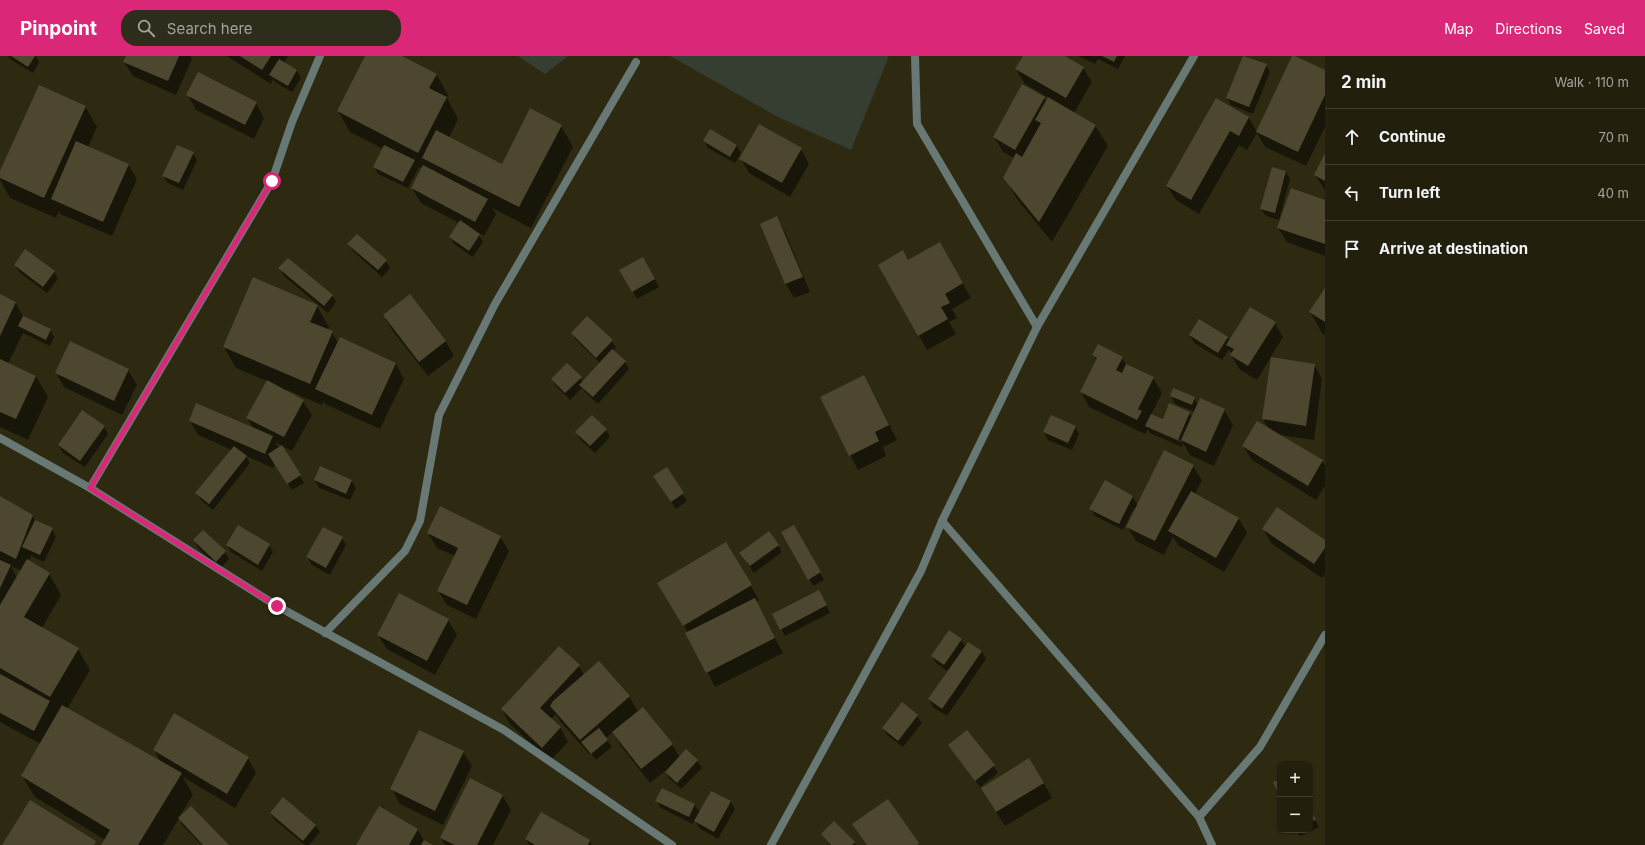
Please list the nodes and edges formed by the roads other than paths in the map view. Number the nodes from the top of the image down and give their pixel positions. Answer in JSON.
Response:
{"nodes":[{"id":1,"x":320,"y":56,"type":"edge"},
{"id":2,"x":915,"y":56,"type":"edge"},
{"id":3,"x":1194,"y":56,"type":"edge"},
{"id":4,"x":636,"y":62,"type":"dead end"},
{"id":5,"x":1037,"y":327,"type":"junction"},
{"id":6,"x":0,"y":438,"type":"edge"},
{"id":7,"x":90,"y":488,"type":"junction"},
{"id":8,"x":942,"y":521,"type":"junction"},
{"id":9,"x":326,"y":633,"type":"junction"},
{"id":10,"x":1325,"y":635,"type":"edge"},
{"id":11,"x":1198,"y":817,"type":"junction"},
{"id":12,"x":672,"y":845,"type":"edge"},
{"id":13,"x":771,"y":845,"type":"edge"},
{"id":14,"x":1212,"y":845,"type":"edge"}],
"edges":[{"from":1,"to":7,"type":"street"},
{"from":2,"to":5,"type":"street"},
{"from":3,"to":5,"type":"street"},
{"from":4,"to":9,"type":"street"},
{"from":5,"to":8,"type":"street"},
{"from":6,"to":7,"type":"street"},
{"from":7,"to":9,"type":"street"},
{"from":8,"to":11,"type":"street"},
{"from":8,"to":13,"type":"street"},
{"from":9,"to":12,"type":"street"},
{"from":10,"to":11,"type":"street"},
{"from":11,"to":14,"type":"street"}]}
